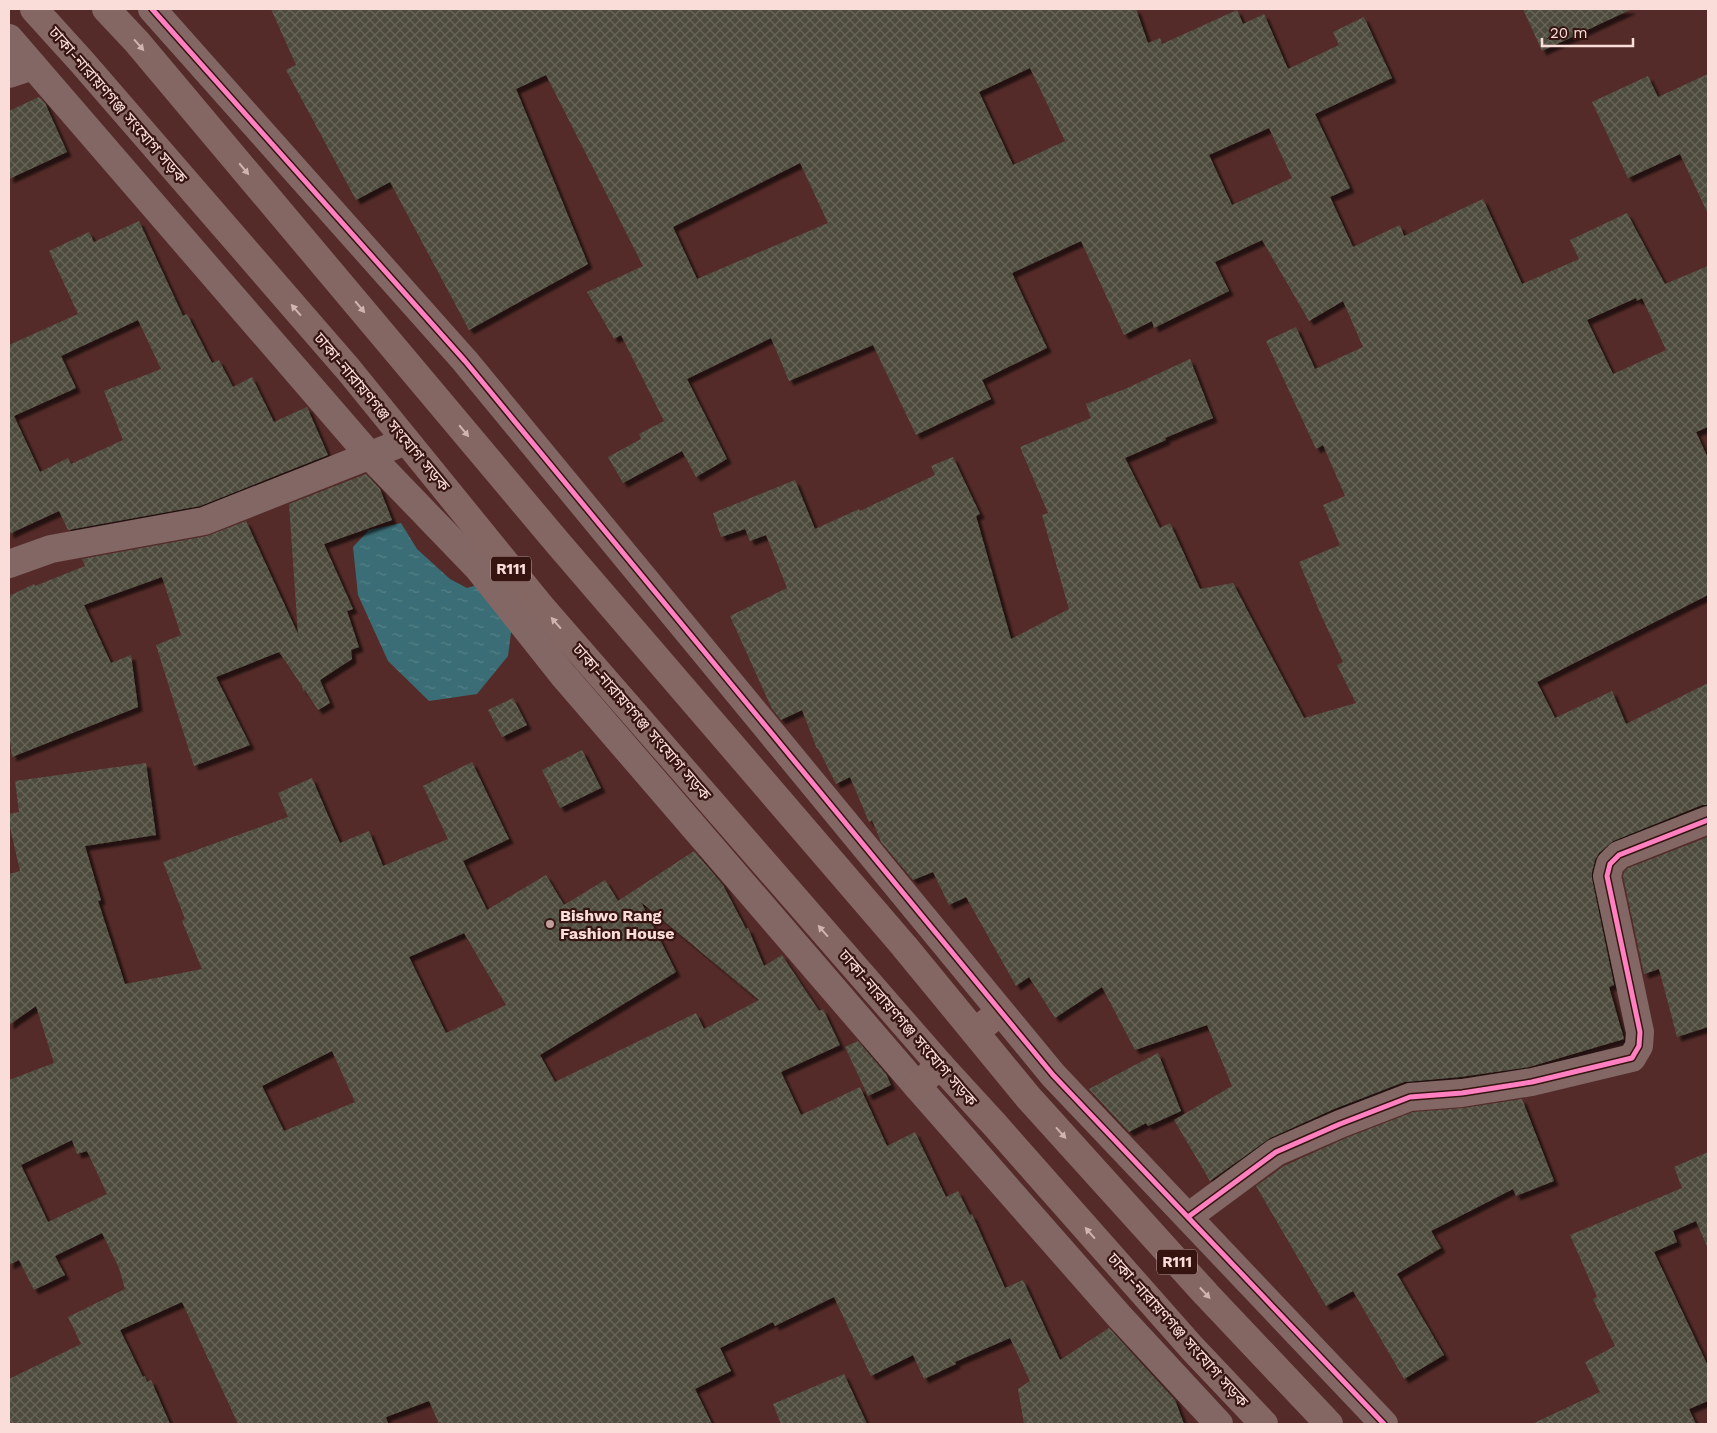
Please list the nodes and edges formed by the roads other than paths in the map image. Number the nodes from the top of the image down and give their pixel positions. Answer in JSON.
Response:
{"nodes":[{"id":1,"x":34,"y":9,"type":"edge"},
{"id":2,"x":106,"y":9,"type":"edge"},
{"id":3,"x":152,"y":9,"type":"edge"},
{"id":4,"x":9,"y":38,"type":"edge"},
{"id":5,"x":21,"y":70,"type":"edge"},
{"id":6,"x":406,"y":441,"type":"junction"},
{"id":7,"x":370,"y":456,"type":"junction"},
{"id":8,"x":9,"y":564,"type":"edge"},
{"id":9,"x":1708,"y":820,"type":"edge"},
{"id":10,"x":1000,"y":1012,"type":"junction"},
{"id":11,"x":975,"y":1032,"type":"junction"},
{"id":12,"x":940,"y":1066,"type":"junction"},
{"id":13,"x":917,"y":1086,"type":"junction"},
{"id":14,"x":1188,"y":1218,"type":"junction"},
{"id":15,"x":1219,"y":1424,"type":"edge"},
{"id":16,"x":1264,"y":1424,"type":"edge"},
{"id":17,"x":1329,"y":1424,"type":"edge"},
{"id":18,"x":1384,"y":1424,"type":"edge"}],
"edges":[{"from":6,"to":1,"type":"main road","name":"ঢাকা-নারায়ণগঞ্জ সংযোগ সড়ক","number":"R111","one_way":true},
{"from":2,"to":11,"type":"main road","number":"R111","one_way":true},
{"from":3,"to":10,"type":"street"},
{"from":4,"to":5,"type":"street"},
{"from":5,"to":7,"type":"street"},
{"from":6,"to":7,"type":"street"},
{"from":12,"to":6,"type":"main road","name":"ঢাকা-নারায়ণগঞ্জ সংযোগ সড়ক","number":"R111","one_way":true},
{"from":7,"to":8,"type":"street"},
{"from":7,"to":13,"type":"street"},
{"from":9,"to":14,"type":"street"},
{"from":10,"to":11,"type":"main road"},
{"from":10,"to":14,"type":"street"},
{"from":11,"to":17,"type":"main road","number":"R111","one_way":true},
{"from":12,"to":13,"type":"main road"},
{"from":16,"to":12,"type":"main road","name":"ঢাকা-নারায়ণগঞ্জ সংযোগ সড়ক","number":"R111","one_way":true},
{"from":13,"to":15,"type":"street"},
{"from":14,"to":18,"type":"street"}]}
